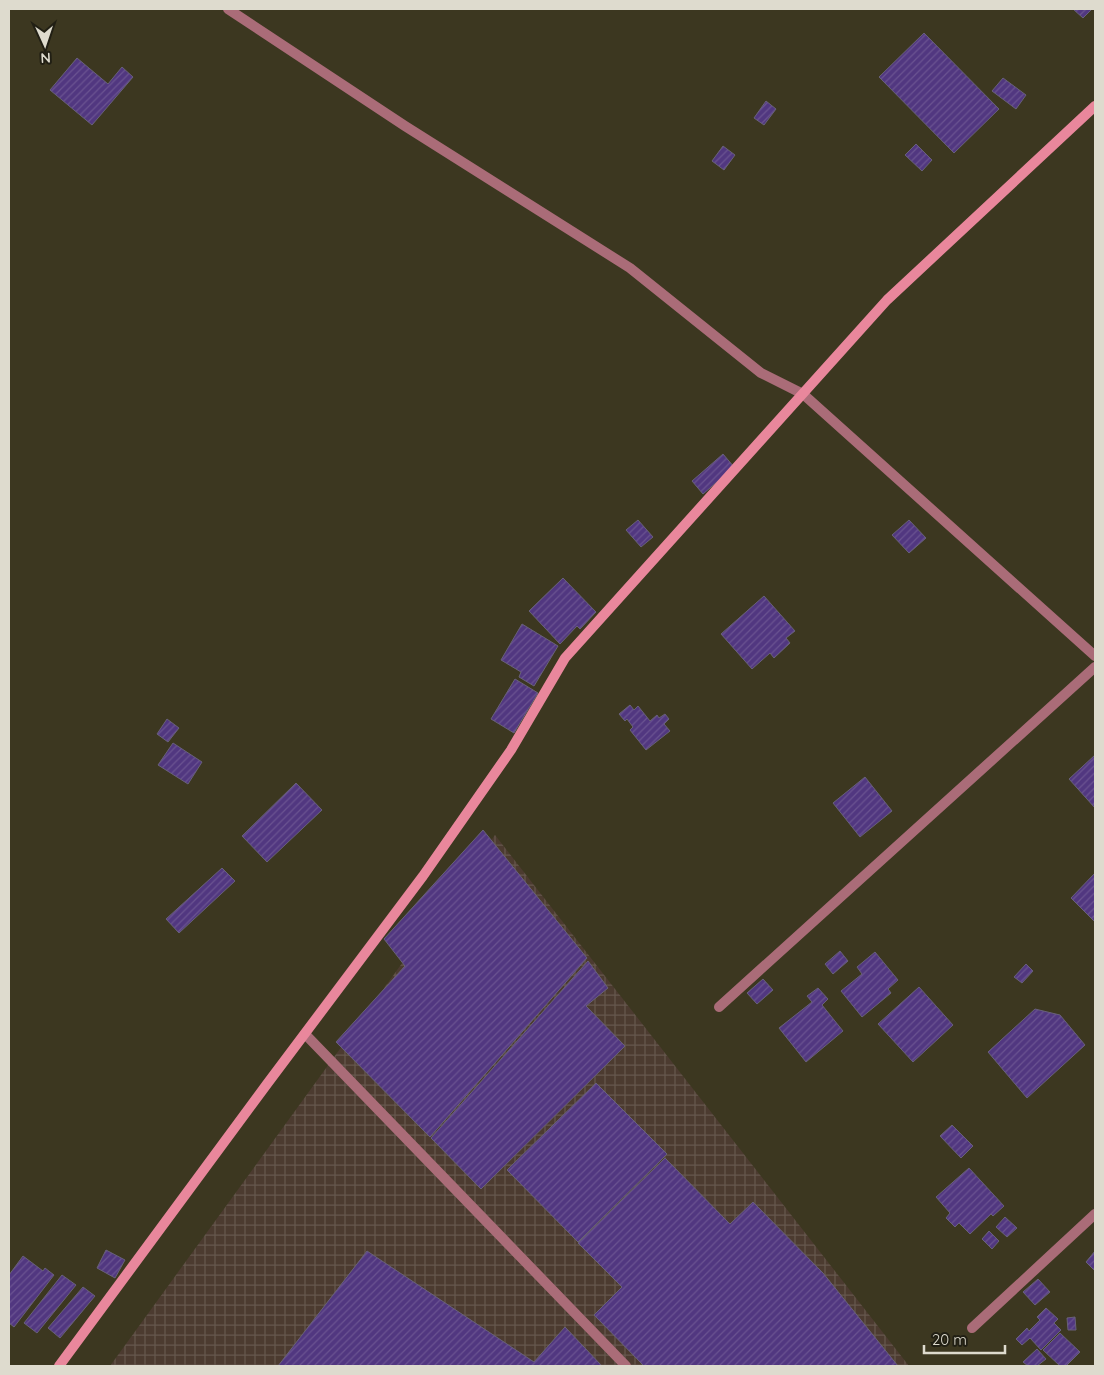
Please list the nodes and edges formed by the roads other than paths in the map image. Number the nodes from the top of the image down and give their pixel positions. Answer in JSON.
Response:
{"nodes":[{"id":1,"x":228,"y":9,"type":"edge"},
{"id":2,"x":1095,"y":106,"type":"edge"},
{"id":3,"x":803,"y":394,"type":"junction"},
{"id":4,"x":1095,"y":656,"type":"edge"},
{"id":5,"x":1095,"y":667,"type":"edge"},
{"id":6,"x":719,"y":1007,"type":"dead end"},
{"id":7,"x":304,"y":1034,"type":"junction"},
{"id":8,"x":1095,"y":1214,"type":"edge"},
{"id":9,"x":972,"y":1328,"type":"dead end"},
{"id":10,"x":59,"y":1366,"type":"edge"},
{"id":11,"x":626,"y":1366,"type":"edge"}],
"edges":[{"from":1,"to":3,"type":"street"},
{"from":2,"to":3,"type":"street"},
{"from":3,"to":4,"type":"street"},
{"from":3,"to":7,"type":"street"},
{"from":5,"to":6,"type":"street"},
{"from":7,"to":10,"type":"street"},
{"from":7,"to":11,"type":"street"},
{"from":8,"to":9,"type":"street"}]}
